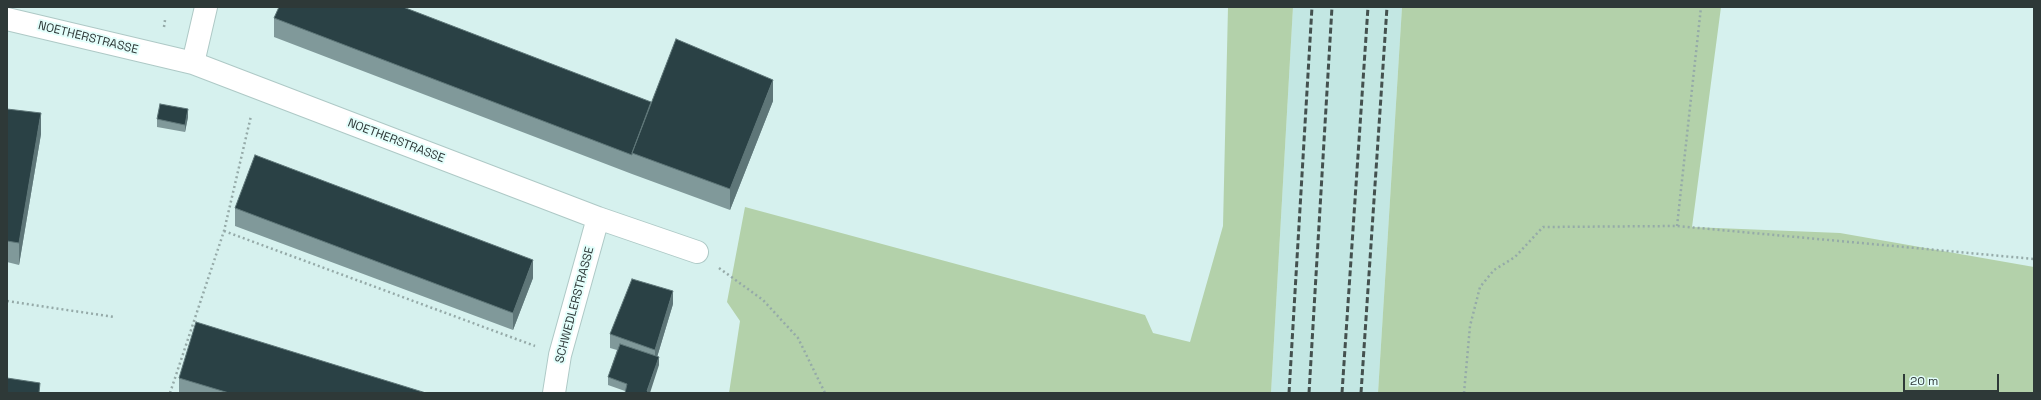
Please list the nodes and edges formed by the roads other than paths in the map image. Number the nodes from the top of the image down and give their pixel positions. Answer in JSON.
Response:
{"nodes":[{"id":1,"x":206,"y":7,"type":"edge"},
{"id":2,"x":7,"y":19,"type":"edge"},
{"id":3,"x":193,"y":63,"type":"junction"},
{"id":4,"x":598,"y":218,"type":"junction"},
{"id":5,"x":697,"y":252,"type":"road end"},
{"id":6,"x":554,"y":393,"type":"edge"}],
"edges":[{"from":1,"to":3,"type":"street"},
{"from":2,"to":3,"type":"street","name":"NOETHERSTRASSE"},
{"from":3,"to":4,"type":"street","name":"NOETHERSTRASSE"},
{"from":4,"to":5,"type":"street","name":"NOETHERSTRASSE"},
{"from":4,"to":6,"type":"street","name":"SCHWEDLERSTRASSE"}]}
